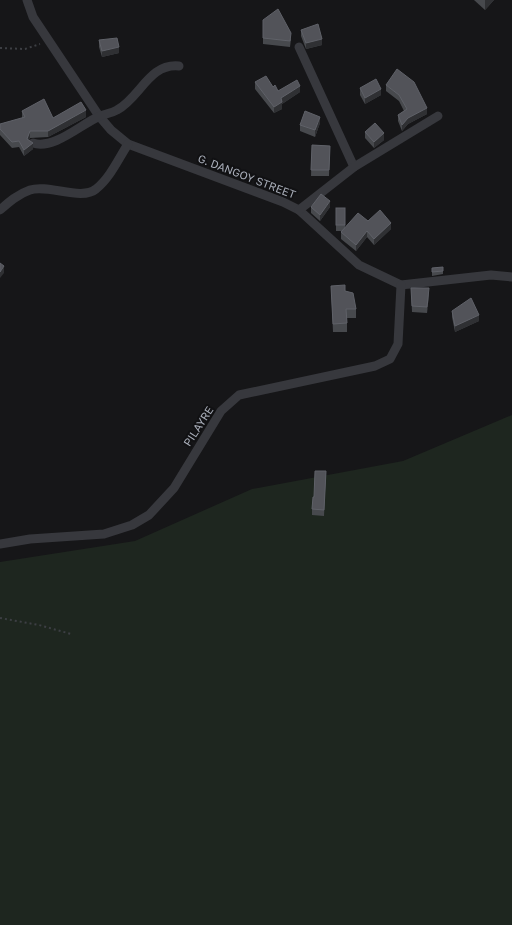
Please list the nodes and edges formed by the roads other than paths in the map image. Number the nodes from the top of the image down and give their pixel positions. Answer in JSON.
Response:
{"nodes":[{"id":1,"x":27,"y":0,"type":"edge"},
{"id":2,"x":300,"y":47,"type":"dead end"},
{"id":3,"x":179,"y":66,"type":"dead end"},
{"id":4,"x":99,"y":116,"type":"junction"},
{"id":5,"x":438,"y":116,"type":"dead end"},
{"id":6,"x":33,"y":143,"type":"edge"},
{"id":7,"x":128,"y":144,"type":"junction"},
{"id":8,"x":354,"y":166,"type":"junction"},
{"id":9,"x":0,"y":210,"type":"edge"},
{"id":10,"x":299,"y":210,"type":"junction"},
{"id":11,"x":512,"y":277,"type":"edge"},
{"id":12,"x":401,"y":286,"type":"junction"},
{"id":13,"x":0,"y":544,"type":"edge"}],
"edges":[{"from":1,"to":4,"type":"street","name":"G. DANGOY STREET"},
{"from":2,"to":8,"type":"street"},
{"from":3,"to":4,"type":"street"},
{"from":4,"to":6,"type":"street"},
{"from":4,"to":7,"type":"street","name":"G. DANGOY STREET"},
{"from":5,"to":8,"type":"street"},
{"from":7,"to":9,"type":"street"},
{"from":7,"to":10,"type":"street","name":"G. DANGOY STREET"},
{"from":8,"to":10,"type":"street"},
{"from":10,"to":12,"type":"street","name":"G. DANGOY STREET"},
{"from":11,"to":12,"type":"street"},
{"from":12,"to":13,"type":"street","name":"PILAYRE"}]}
